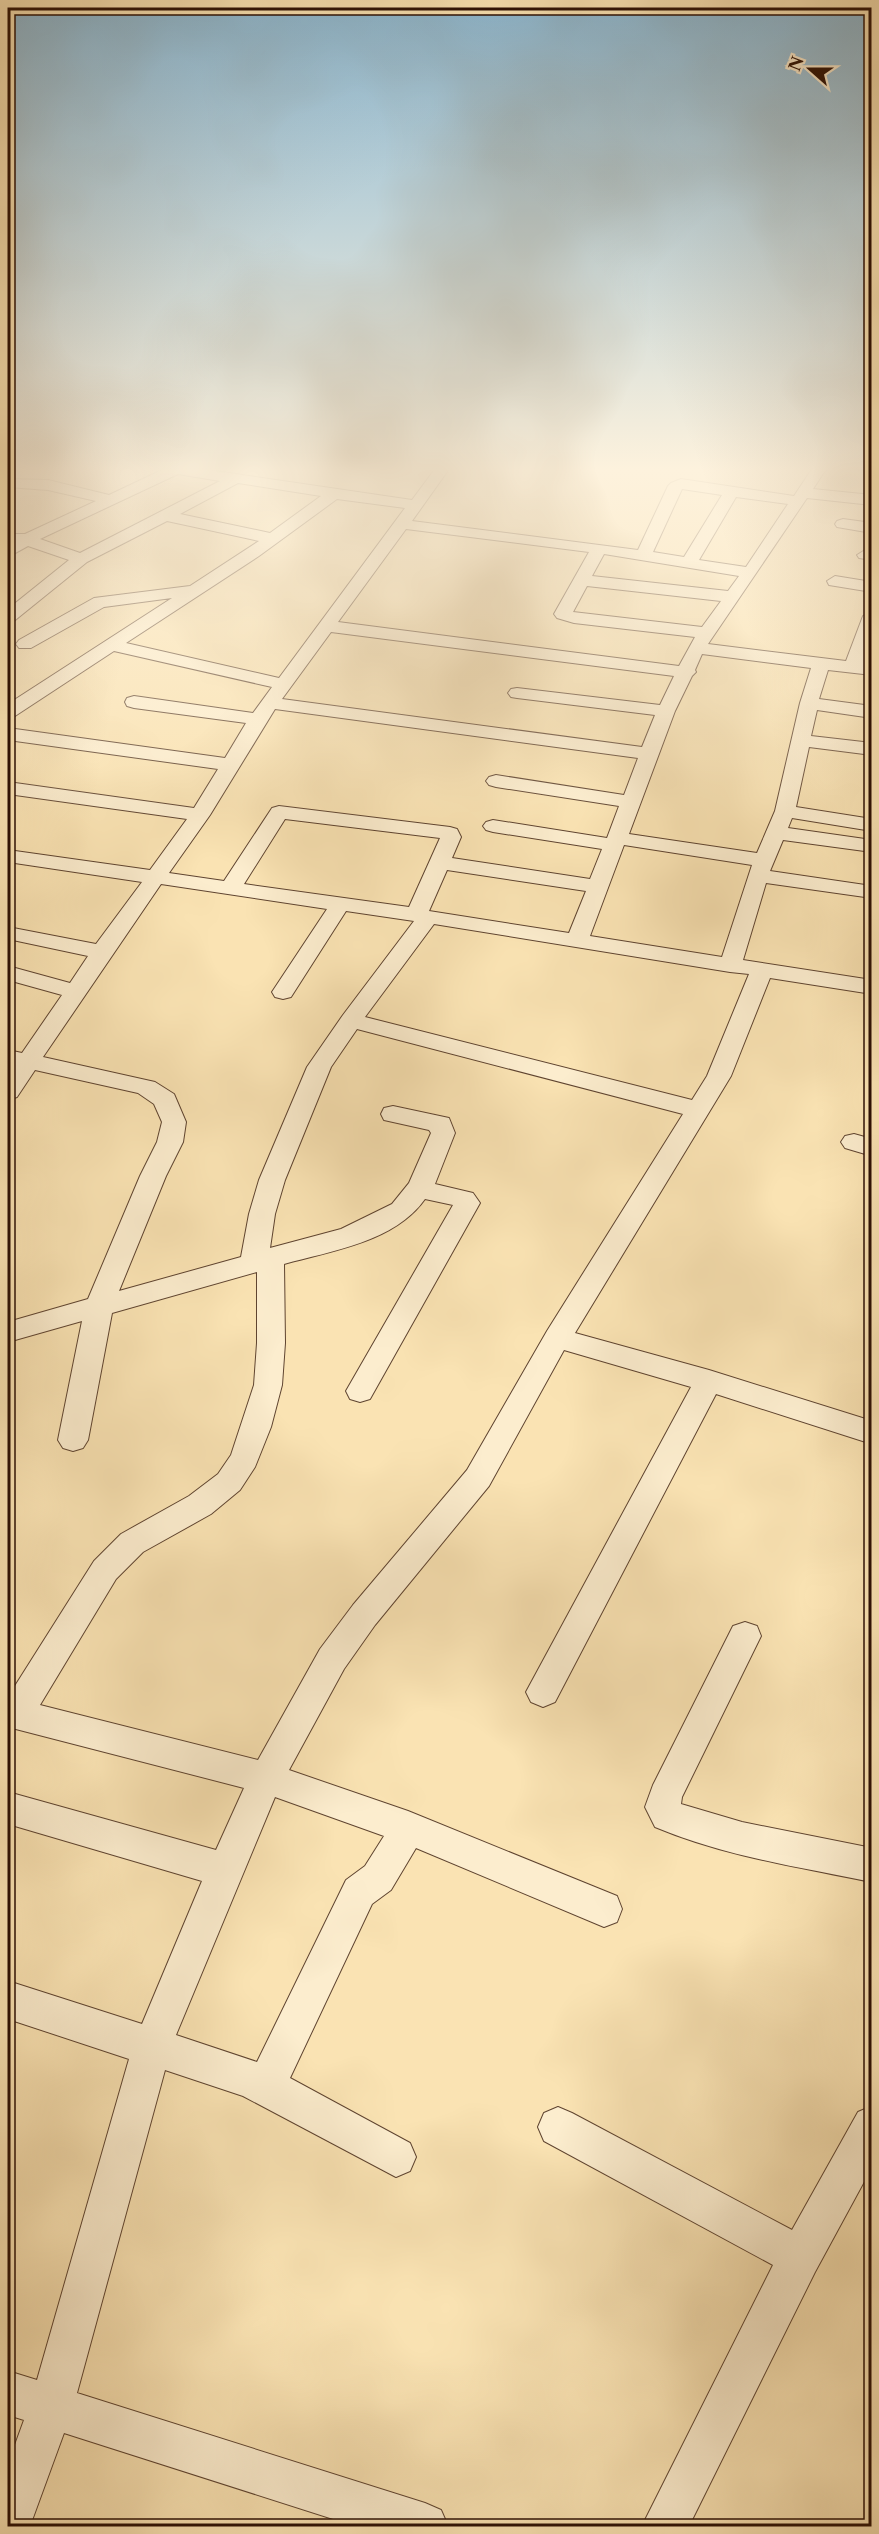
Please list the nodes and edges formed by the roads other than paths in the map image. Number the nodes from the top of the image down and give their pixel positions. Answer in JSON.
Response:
{"nodes":[{"id":1,"x":45,"y":587,"type":"edge"},
{"id":2,"x":200,"y":587,"type":"edge"},
{"id":3,"x":355,"y":587,"type":"edge"},
{"id":4,"x":576,"y":587,"type":"edge"},
{"id":5,"x":645,"y":587,"type":"edge"},
{"id":6,"x":740,"y":587,"type":"edge"},
{"id":7,"x":194,"y":591,"type":"junction"},
{"id":8,"x":733,"y":597,"type":"junction"},
{"id":9,"x":872,"y":616,"type":"edge"},
{"id":10,"x":8,"y":617,"type":"edge"},
{"id":11,"x":326,"y":626,"type":"junction"},
{"id":12,"x":701,"y":641,"type":"junction"},
{"id":13,"x":109,"y":645,"type":"junction"},
{"id":14,"x":15,"y":646,"type":"edge"},
{"id":15,"x":821,"y":664,"type":"junction"},
{"id":16,"x":862,"y":669,"type":"edge"},
{"id":17,"x":687,"y":672,"type":"junction"},
{"id":18,"x":282,"y":684,"type":"junction"},
{"id":19,"x":517,"y":693,"type":"dead end"},
{"id":20,"x":134,"y":702,"type":"dead end"},
{"id":21,"x":809,"y":703,"type":"junction"},
{"id":22,"x":264,"y":711,"type":"junction"},
{"id":23,"x":666,"y":711,"type":"junction"},
{"id":24,"x":8,"y":712,"type":"edge"},
{"id":25,"x":872,"y":712,"type":"edge"},
{"id":26,"x":8,"y":734,"type":"edge"},
{"id":27,"x":801,"y":740,"type":"junction"},
{"id":28,"x":872,"y":749,"type":"edge"},
{"id":29,"x":649,"y":754,"type":"junction"},
{"id":30,"x":231,"y":765,"type":"junction"},
{"id":31,"x":496,"y":781,"type":"dead end"},
{"id":32,"x":8,"y":788,"type":"edge"},
{"id":33,"x":631,"y":801,"type":"junction"},
{"id":34,"x":785,"y":812,"type":"junction"},
{"id":35,"x":200,"y":815,"type":"junction"},
{"id":36,"x":872,"y":825,"type":"edge"},
{"id":37,"x":493,"y":826,"type":"dead end"},
{"id":38,"x":777,"y":833,"type":"junction"},
{"id":39,"x":615,"y":841,"type":"junction"},
{"id":40,"x":872,"y":846,"type":"edge"},
{"id":41,"x":8,"y":856,"type":"edge"},
{"id":42,"x":441,"y":863,"type":"junction"},
{"id":43,"x":762,"y":868,"type":"junction"},
{"id":44,"x":158,"y":877,"type":"junction"},
{"id":45,"x":231,"y":887,"type":"junction"},
{"id":46,"x":598,"y":887,"type":"junction"},
{"id":47,"x":872,"y":892,"type":"edge"},
{"id":48,"x":341,"y":903,"type":"junction"},
{"id":49,"x":422,"y":916,"type":"junction"},
{"id":50,"x":8,"y":933,"type":"edge"},
{"id":51,"x":578,"y":939,"type":"junction"},
{"id":52,"x":102,"y":952,"type":"junction"},
{"id":53,"x":746,"y":968,"type":"junction"},
{"id":54,"x":8,"y":973,"type":"edge"},
{"id":55,"x":872,"y":987,"type":"edge"},
{"id":56,"x":77,"y":992,"type":"junction"},
{"id":57,"x":283,"y":992,"type":"dead end"},
{"id":58,"x":351,"y":1020,"type":"junction"},
{"id":59,"x":19,"y":1060,"type":"edge"},
{"id":60,"x":8,"y":1092,"type":"edge"},
{"id":61,"x":698,"y":1110,"type":"junction"},
{"id":62,"x":393,"y":1114,"type":"dead end"},
{"id":63,"x":418,"y":1189,"type":"junction"},
{"id":64,"x":262,"y":1259,"type":"junction"},
{"id":65,"x":99,"y":1307,"type":"junction"},
{"id":66,"x":8,"y":1332,"type":"edge"},
{"id":67,"x":557,"y":1338,"type":"junction"},
{"id":68,"x":709,"y":1381,"type":"junction"},
{"id":69,"x":360,"y":1391,"type":"dead end"},
{"id":70,"x":872,"y":1433,"type":"edge"},
{"id":71,"x":73,"y":1440,"type":"dead end"},
{"id":72,"x":745,"y":1636,"type":"dead end"},
{"id":73,"x":543,"y":1692,"type":"dead end"},
{"id":74,"x":12,"y":1713,"type":"edge"},
{"id":75,"x":266,"y":1778,"type":"junction"},
{"id":76,"x":8,"y":1808,"type":"edge"},
{"id":77,"x":408,"y":1828,"type":"junction"},
{"id":78,"x":872,"y":1865,"type":"edge"},
{"id":79,"x":225,"y":1870,"type":"junction"},
{"id":80,"x":604,"y":1910,"type":"dead end"},
{"id":81,"x":8,"y":2000,"type":"edge"},
{"id":82,"x":152,"y":2047,"type":"junction"},
{"id":83,"x":266,"y":2086,"type":"junction"},
{"id":84,"x":872,"y":2126,"type":"edge"},
{"id":85,"x":558,"y":2127,"type":"dead end"},
{"id":86,"x":396,"y":2157,"type":"dead end"},
{"id":87,"x":800,"y":2257,"type":"junction"},
{"id":88,"x":8,"y":2393,"type":"edge"},
{"id":89,"x":51,"y":2408,"type":"junction"},
{"id":90,"x":8,"y":2524,"type":"edge"},
{"id":91,"x":425,"y":2526,"type":"edge"},
{"id":92,"x":665,"y":2526,"type":"edge"}],
"edges":[{"from":1,"to":10,"type":"street"},
{"from":2,"to":7,"type":"street"},
{"from":3,"to":11,"type":"street"},
{"from":4,"to":12,"type":"street"},
{"from":5,"to":8,"type":"street"},
{"from":6,"to":8,"type":"street"},
{"from":7,"to":13,"type":"street"},
{"from":7,"to":14,"type":"street"},
{"from":8,"to":12,"type":"street"},
{"from":9,"to":16,"type":"street"},
{"from":11,"to":17,"type":"street"},
{"from":11,"to":18,"type":"street"},
{"from":12,"to":15,"type":"street"},
{"from":12,"to":17,"type":"street"},
{"from":13,"to":18,"type":"street"},
{"from":13,"to":24,"type":"street"},
{"from":15,"to":16,"type":"street"},
{"from":15,"to":21,"type":"street"},
{"from":17,"to":23,"type":"street"},
{"from":18,"to":22,"type":"street"},
{"from":19,"to":23,"type":"street"},
{"from":20,"to":22,"type":"street"},
{"from":21,"to":25,"type":"street"},
{"from":21,"to":27,"type":"street"},
{"from":22,"to":29,"type":"street"},
{"from":22,"to":30,"type":"street"},
{"from":23,"to":29,"type":"street"},
{"from":26,"to":30,"type":"street"},
{"from":27,"to":28,"type":"street"},
{"from":27,"to":34,"type":"street"},
{"from":29,"to":33,"type":"street"},
{"from":30,"to":35,"type":"street"},
{"from":31,"to":33,"type":"street"},
{"from":32,"to":35,"type":"street"},
{"from":33,"to":39,"type":"street"},
{"from":34,"to":36,"type":"street"},
{"from":34,"to":38,"type":"street"},
{"from":35,"to":44,"type":"street"},
{"from":37,"to":39,"type":"street"},
{"from":38,"to":40,"type":"street"},
{"from":38,"to":43,"type":"street"},
{"from":39,"to":43,"type":"street"},
{"from":39,"to":46,"type":"street"},
{"from":41,"to":44,"type":"street"},
{"from":42,"to":45,"type":"street"},
{"from":42,"to":46,"type":"street"},
{"from":42,"to":49,"type":"street"},
{"from":43,"to":47,"type":"street"},
{"from":43,"to":53,"type":"street"},
{"from":44,"to":45,"type":"street"},
{"from":44,"to":52,"type":"street"},
{"from":45,"to":48,"type":"street"},
{"from":46,"to":51,"type":"street"},
{"from":48,"to":49,"type":"street"},
{"from":48,"to":57,"type":"street"},
{"from":49,"to":51,"type":"street"},
{"from":49,"to":58,"type":"street"},
{"from":50,"to":52,"type":"street"},
{"from":51,"to":53,"type":"street"},
{"from":52,"to":56,"type":"street"},
{"from":53,"to":55,"type":"street"},
{"from":53,"to":61,"type":"street"},
{"from":54,"to":56,"type":"street"},
{"from":56,"to":59,"type":"street"},
{"from":58,"to":61,"type":"street"},
{"from":58,"to":64,"type":"street"},
{"from":59,"to":60,"type":"street"},
{"from":59,"to":65,"type":"street"},
{"from":61,"to":67,"type":"street"},
{"from":62,"to":63,"type":"street"},
{"from":63,"to":64,"type":"street"},
{"from":63,"to":69,"type":"street"},
{"from":64,"to":65,"type":"street"},
{"from":64,"to":74,"type":"street"},
{"from":65,"to":66,"type":"street"},
{"from":65,"to":71,"type":"street"},
{"from":67,"to":68,"type":"street"},
{"from":67,"to":75,"type":"street"},
{"from":68,"to":70,"type":"street"},
{"from":68,"to":73,"type":"street"},
{"from":72,"to":78,"type":"street"},
{"from":74,"to":75,"type":"street"},
{"from":75,"to":77,"type":"street"},
{"from":75,"to":79,"type":"street"},
{"from":76,"to":79,"type":"street"},
{"from":77,"to":80,"type":"street"},
{"from":77,"to":83,"type":"street"},
{"from":79,"to":82,"type":"street"},
{"from":81,"to":82,"type":"street"},
{"from":82,"to":83,"type":"street"},
{"from":82,"to":89,"type":"street"},
{"from":83,"to":86,"type":"street"},
{"from":84,"to":87,"type":"street"},
{"from":85,"to":87,"type":"street"},
{"from":87,"to":92,"type":"street"},
{"from":88,"to":89,"type":"street"},
{"from":89,"to":90,"type":"street"},
{"from":89,"to":91,"type":"street"}]}
